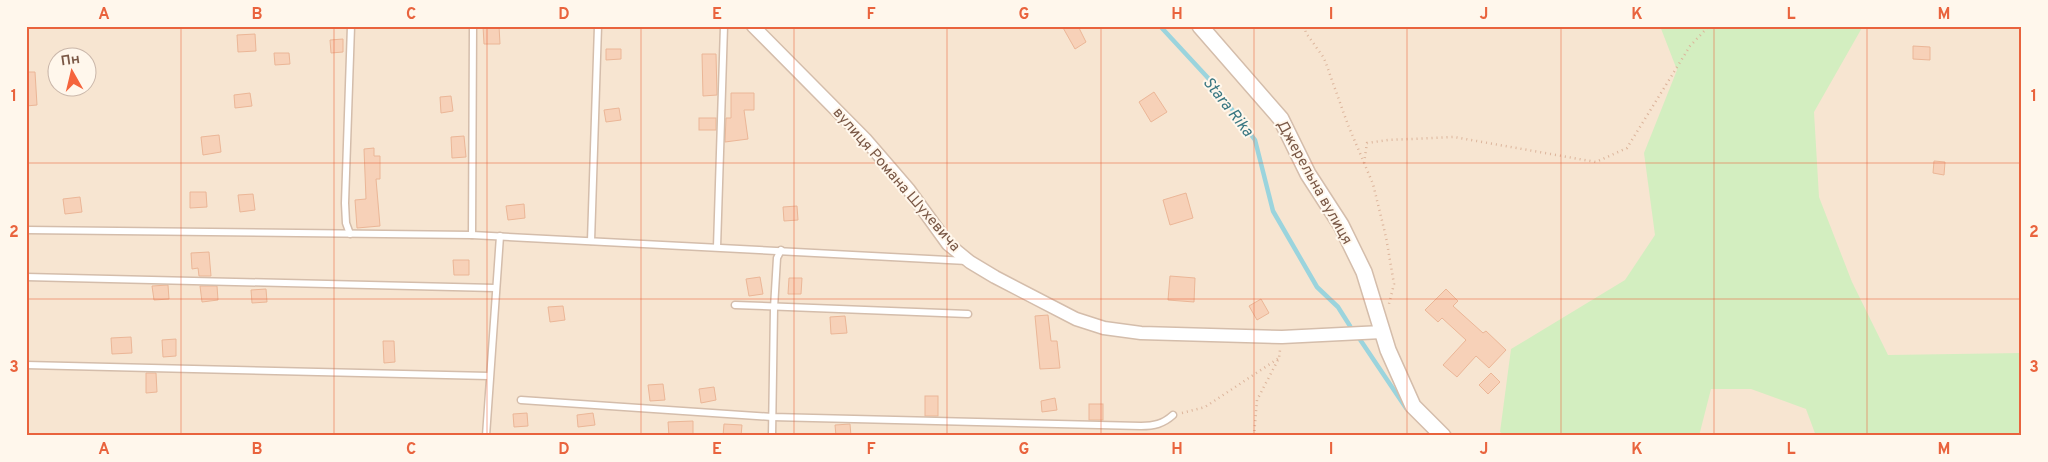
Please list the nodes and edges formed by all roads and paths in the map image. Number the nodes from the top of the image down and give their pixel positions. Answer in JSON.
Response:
{"nodes":[{"id":1,"x":351,"y":26,"type":"edge"},
{"id":2,"x":473,"y":26,"type":"edge"},
{"id":3,"x":598,"y":26,"type":"edge"},
{"id":4,"x":724,"y":26,"type":"edge"},
{"id":5,"x":753,"y":26,"type":"edge"},
{"id":6,"x":1200,"y":26,"type":"edge"},
{"id":7,"x":1304,"y":26,"type":"edge"},
{"id":8,"x":1704,"y":26,"type":"edge"},
{"id":9,"x":1709,"y":26,"type":"edge"},
{"id":10,"x":1704,"y":31,"type":"junction"},
{"id":11,"x":1364,"y":163,"type":"junction"},
{"id":12,"x":26,"y":230,"type":"edge"},
{"id":13,"x":350,"y":234,"type":"junction"},
{"id":14,"x":472,"y":235,"type":"junction"},
{"id":15,"x":500,"y":236,"type":"junction"},
{"id":16,"x":591,"y":241,"type":"junction"},
{"id":17,"x":717,"y":247,"type":"junction"},
{"id":18,"x":781,"y":250,"type":"junction"},
{"id":19,"x":970,"y":262,"type":"junction"},
{"id":20,"x":26,"y":276,"type":"edge"},
{"id":21,"x":495,"y":288,"type":"junction"},
{"id":22,"x":735,"y":305,"type":"dead end"},
{"id":23,"x":774,"y":308,"type":"junction"},
{"id":24,"x":968,"y":314,"type":"dead end"},
{"id":25,"x":1376,"y":332,"type":"junction"},
{"id":26,"x":1282,"y":336,"type":"junction"},
{"id":27,"x":1279,"y":358,"type":"junction"},
{"id":28,"x":26,"y":365,"type":"edge"},
{"id":29,"x":489,"y":376,"type":"junction"},
{"id":30,"x":521,"y":400,"type":"dead end"},
{"id":31,"x":1173,"y":415,"type":"joint"},
{"id":32,"x":772,"y":417,"type":"junction"},
{"id":33,"x":486,"y":436,"type":"edge"},
{"id":34,"x":772,"y":436,"type":"edge"},
{"id":35,"x":1254,"y":436,"type":"edge"},
{"id":36,"x":1443,"y":436,"type":"edge"}],
"edges":[{"from":1,"to":13,"type":"lane"},
{"from":2,"to":14,"type":"lane"},
{"from":3,"to":16,"type":"lane"},
{"from":4,"to":17,"type":"lane"},
{"from":5,"to":19,"type":"street","name":"вулиця Романа Шухевича"},
{"from":6,"to":25,"type":"street","name":"Джерельна вулиця"},
{"from":7,"to":11,"type":"path"},
{"from":8,"to":10,"type":"path"},
{"from":9,"to":10,"type":"path"},
{"from":10,"to":11,"type":"path"},
{"from":11,"to":25,"type":"path"},
{"from":12,"to":13,"type":"lane"},
{"from":13,"to":14,"type":"lane"},
{"from":14,"to":15,"type":"lane"},
{"from":15,"to":16,"type":"lane"},
{"from":15,"to":21,"type":"lane"},
{"from":16,"to":17,"type":"lane"},
{"from":17,"to":18,"type":"lane"},
{"from":18,"to":19,"type":"lane"},
{"from":18,"to":23,"type":"lane"},
{"from":19,"to":26,"type":"street","name":"вулиця Романа Шухевича"},
{"from":20,"to":21,"type":"lane"},
{"from":21,"to":29,"type":"lane"},
{"from":22,"to":23,"type":"lane"},
{"from":23,"to":24,"type":"lane"},
{"from":23,"to":32,"type":"lane"},
{"from":25,"to":26,"type":"street","name":"вулиця Романа Шухевича"},
{"from":25,"to":36,"type":"street","name":"Джерельна вулиця"},
{"from":26,"to":27,"type":"path"},
{"from":27,"to":31,"type":"path"},
{"from":27,"to":35,"type":"path"},
{"from":28,"to":29,"type":"lane"},
{"from":29,"to":33,"type":"lane"},
{"from":30,"to":32,"type":"lane"},
{"from":31,"to":32,"type":"lane"},
{"from":32,"to":34,"type":"lane"}]}
